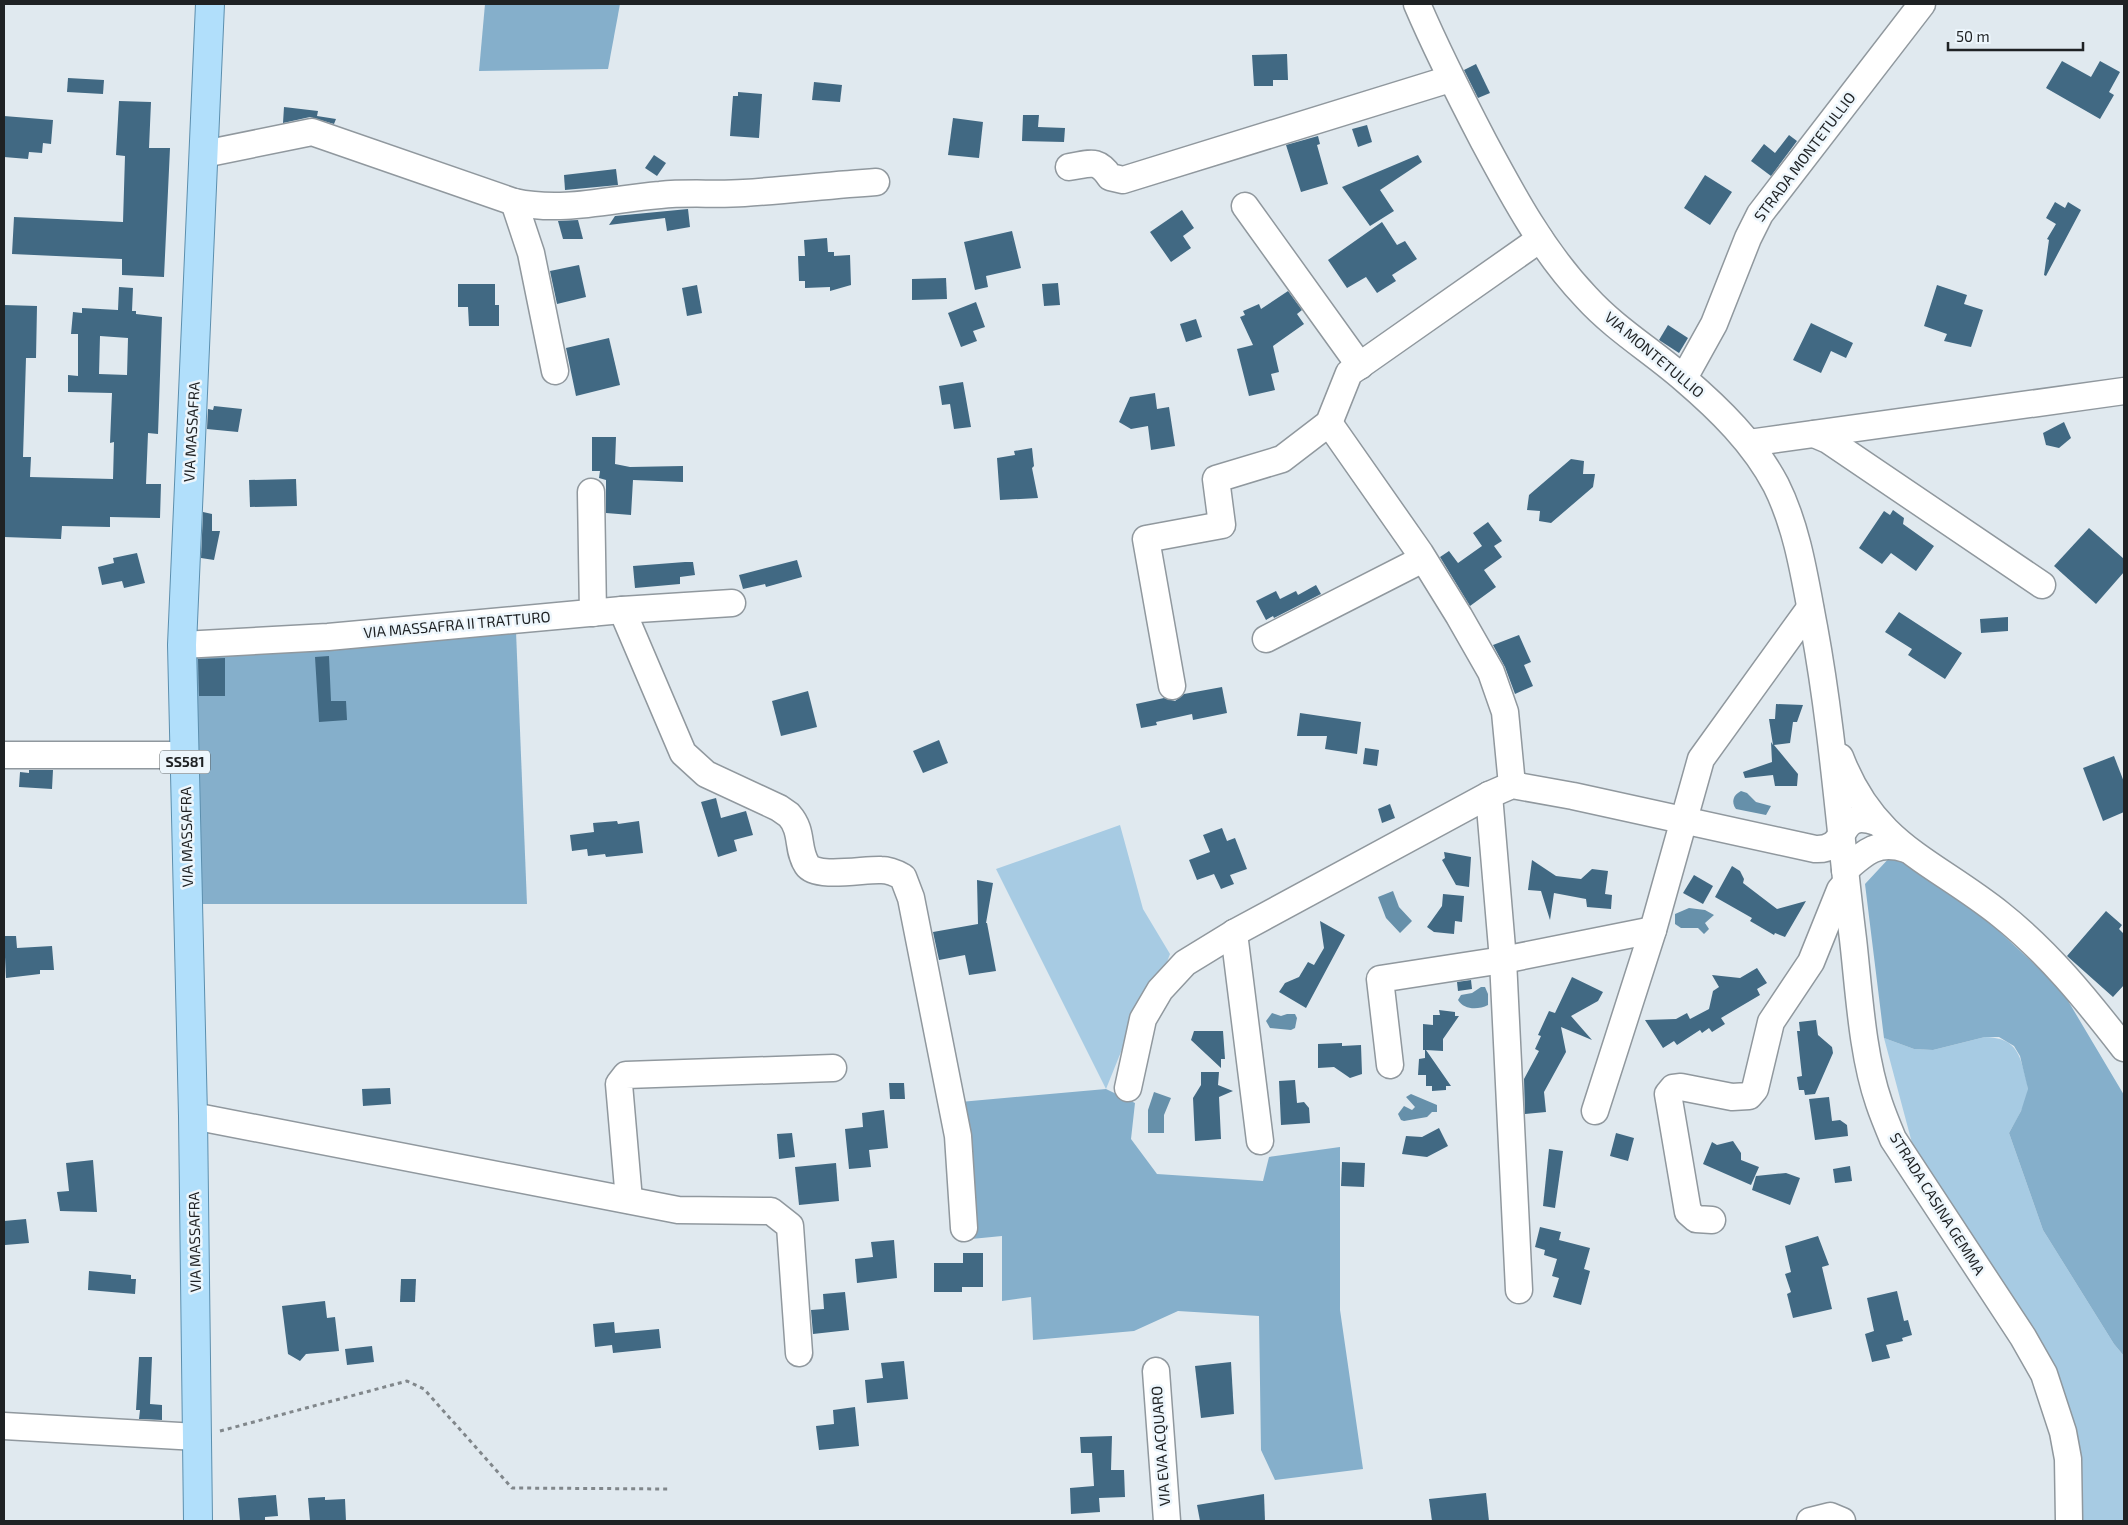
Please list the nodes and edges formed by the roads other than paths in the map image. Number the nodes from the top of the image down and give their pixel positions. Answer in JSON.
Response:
{"nodes":[{"id":1,"x":210,"y":4,"type":"edge"},
{"id":2,"x":1417,"y":4,"type":"edge"},
{"id":3,"x":1922,"y":4,"type":"edge"},
{"id":4,"x":1450,"y":79,"type":"junction"},
{"id":5,"x":204,"y":154,"type":"junction"},
{"id":6,"x":1069,"y":167,"type":"dead end"},
{"id":7,"x":876,"y":182,"type":"dead end"},
{"id":8,"x":514,"y":202,"type":"junction"},
{"id":9,"x":1245,"y":206,"type":"dead end"},
{"id":10,"x":1540,"y":239,"type":"junction"},
{"id":11,"x":1360,"y":366,"type":"junction"},
{"id":12,"x":555,"y":371,"type":"dead end"},
{"id":13,"x":1684,"y":378,"type":"junction"},
{"id":14,"x":2124,"y":391,"type":"edge"},
{"id":15,"x":1329,"y":423,"type":"junction"},
{"id":16,"x":1814,"y":434,"type":"junction"},
{"id":17,"x":1749,"y":443,"type":"junction"},
{"id":18,"x":591,"y":492,"type":"dead end"},
{"id":19,"x":1423,"y":559,"type":"junction"},
{"id":20,"x":2042,"y":585,"type":"dead end"},
{"id":21,"x":732,"y":603,"type":"dead end"},
{"id":22,"x":1810,"y":608,"type":"junction"},
{"id":23,"x":622,"y":610,"type":"junction"},
{"id":24,"x":593,"y":613,"type":"junction"},
{"id":25,"x":1266,"y":639,"type":"dead end"},
{"id":26,"x":182,"y":645,"type":"junction"},
{"id":27,"x":1172,"y":686,"type":"dead end"},
{"id":28,"x":1830,"y":728,"type":"junction"},
{"id":29,"x":4,"y":755,"type":"edge"},
{"id":30,"x":185,"y":755,"type":"junction"},
{"id":31,"x":1500,"y":790,"type":"junction"},
{"id":32,"x":1683,"y":820,"type":"junction"},
{"id":33,"x":1876,"y":822,"type":"junction"},
{"id":34,"x":1840,"y":837,"type":"junction"},
{"id":35,"x":1814,"y":849,"type":"junction"},
{"id":36,"x":1906,"y":849,"type":"junction"},
{"id":37,"x":1845,"y":876,"type":"junction"},
{"id":38,"x":1653,"y":930,"type":"junction"},
{"id":39,"x":1234,"y":933,"type":"junction"},
{"id":40,"x":1503,"y":960,"type":"junction"},
{"id":41,"x":2124,"y":1048,"type":"edge"},
{"id":42,"x":1390,"y":1066,"type":"dead end"},
{"id":43,"x":833,"y":1068,"type":"dead end"},
{"id":44,"x":1128,"y":1088,"type":"dead end"},
{"id":45,"x":1595,"y":1111,"type":"dead end"},
{"id":46,"x":193,"y":1116,"type":"junction"},
{"id":47,"x":1260,"y":1142,"type":"dead end"},
{"id":48,"x":629,"y":1200,"type":"junction"},
{"id":49,"x":1712,"y":1220,"type":"dead end"},
{"id":50,"x":964,"y":1228,"type":"dead end"},
{"id":51,"x":1519,"y":1290,"type":"dead end"},
{"id":52,"x":799,"y":1353,"type":"dead end"},
{"id":53,"x":1156,"y":1371,"type":"dead end"},
{"id":54,"x":4,"y":1426,"type":"edge"},
{"id":55,"x":197,"y":1437,"type":"junction"},
{"id":56,"x":198,"y":1521,"type":"edge"},
{"id":57,"x":1167,"y":1521,"type":"edge"},
{"id":58,"x":1810,"y":1521,"type":"edge"},
{"id":59,"x":1842,"y":1521,"type":"edge"},
{"id":60,"x":2069,"y":1521,"type":"edge"}],
"edges":[{"from":1,"to":5,"type":"main road","name":"VIA MASSAFRA","number":"SS581"},
{"from":2,"to":4,"type":"street","name":"VIA MONTETULLIO"},
{"from":3,"to":13,"type":"street","name":"STRADA MONTETULLIO"},
{"from":4,"to":6,"type":"street"},
{"from":4,"to":10,"type":"street","name":"VIA MONTETULLIO"},
{"from":5,"to":8,"type":"street"},
{"from":5,"to":26,"type":"main road","name":"VIA MASSAFRA","number":"SS581"},
{"from":7,"to":8,"type":"street"},
{"from":8,"to":12,"type":"street"},
{"from":9,"to":11,"type":"street"},
{"from":10,"to":11,"type":"street"},
{"from":10,"to":13,"type":"street","name":"VIA MONTETULLIO"},
{"from":11,"to":15,"type":"street"},
{"from":13,"to":17,"type":"street","name":"VIA MONTETULLIO"},
{"from":14,"to":16,"type":"street"},
{"from":15,"to":19,"type":"street"},
{"from":15,"to":27,"type":"street"},
{"from":16,"to":17,"type":"street"},
{"from":16,"to":20,"type":"street"},
{"from":17,"to":22,"type":"street","name":"VIA MONTETULLIO"},
{"from":18,"to":24,"type":"street"},
{"from":19,"to":25,"type":"street"},
{"from":19,"to":31,"type":"street"},
{"from":21,"to":23,"type":"street","name":"VIA MASSAFRA II TRATTURO"},
{"from":22,"to":28,"type":"street","name":"VIA MONTETULLIO"},
{"from":22,"to":32,"type":"street"},
{"from":23,"to":24,"type":"street","name":"VIA MASSAFRA II TRATTURO"},
{"from":23,"to":50,"type":"street"},
{"from":24,"to":26,"type":"street","name":"VIA MASSAFRA II TRATTURO"},
{"from":26,"to":30,"type":"main road","name":"VIA MASSAFRA","number":"SS581"},
{"from":28,"to":33,"type":"street"},
{"from":28,"to":34,"type":"street","name":"STRADA CASINA GEMMA"},
{"from":29,"to":30,"type":"street"},
{"from":30,"to":46,"type":"main road","name":"VIA MASSAFRA","number":"SS581"},
{"from":31,"to":32,"type":"street"},
{"from":31,"to":39,"type":"street"},
{"from":31,"to":40,"type":"street"},
{"from":32,"to":35,"type":"street"},
{"from":32,"to":38,"type":"street"},
{"from":33,"to":34,"type":"street"},
{"from":33,"to":36,"type":"street"},
{"from":33,"to":37,"type":"street"},
{"from":34,"to":35,"type":"street"},
{"from":34,"to":37,"type":"street","name":"STRADA CASINA GEMMA"},
{"from":35,"to":37,"type":"street"},
{"from":36,"to":37,"type":"street"},
{"from":36,"to":41,"type":"street"},
{"from":37,"to":49,"type":"street"},
{"from":37,"to":60,"type":"street","name":"STRADA CASINA GEMMA"},
{"from":38,"to":40,"type":"street"},
{"from":38,"to":45,"type":"street"},
{"from":39,"to":44,"type":"street"},
{"from":39,"to":47,"type":"street"},
{"from":40,"to":42,"type":"street"},
{"from":40,"to":51,"type":"street"},
{"from":43,"to":48,"type":"street"},
{"from":46,"to":48,"type":"street"},
{"from":46,"to":55,"type":"main road","name":"VIA MASSAFRA","number":"SS581"},
{"from":48,"to":52,"type":"street"},
{"from":53,"to":57,"type":"street","name":"VIA EVA ACQUARO"},
{"from":54,"to":55,"type":"street"},
{"from":55,"to":56,"type":"main road","name":"VIA MASSAFRA","number":"SS581"},
{"from":58,"to":59,"type":"street"}]}
